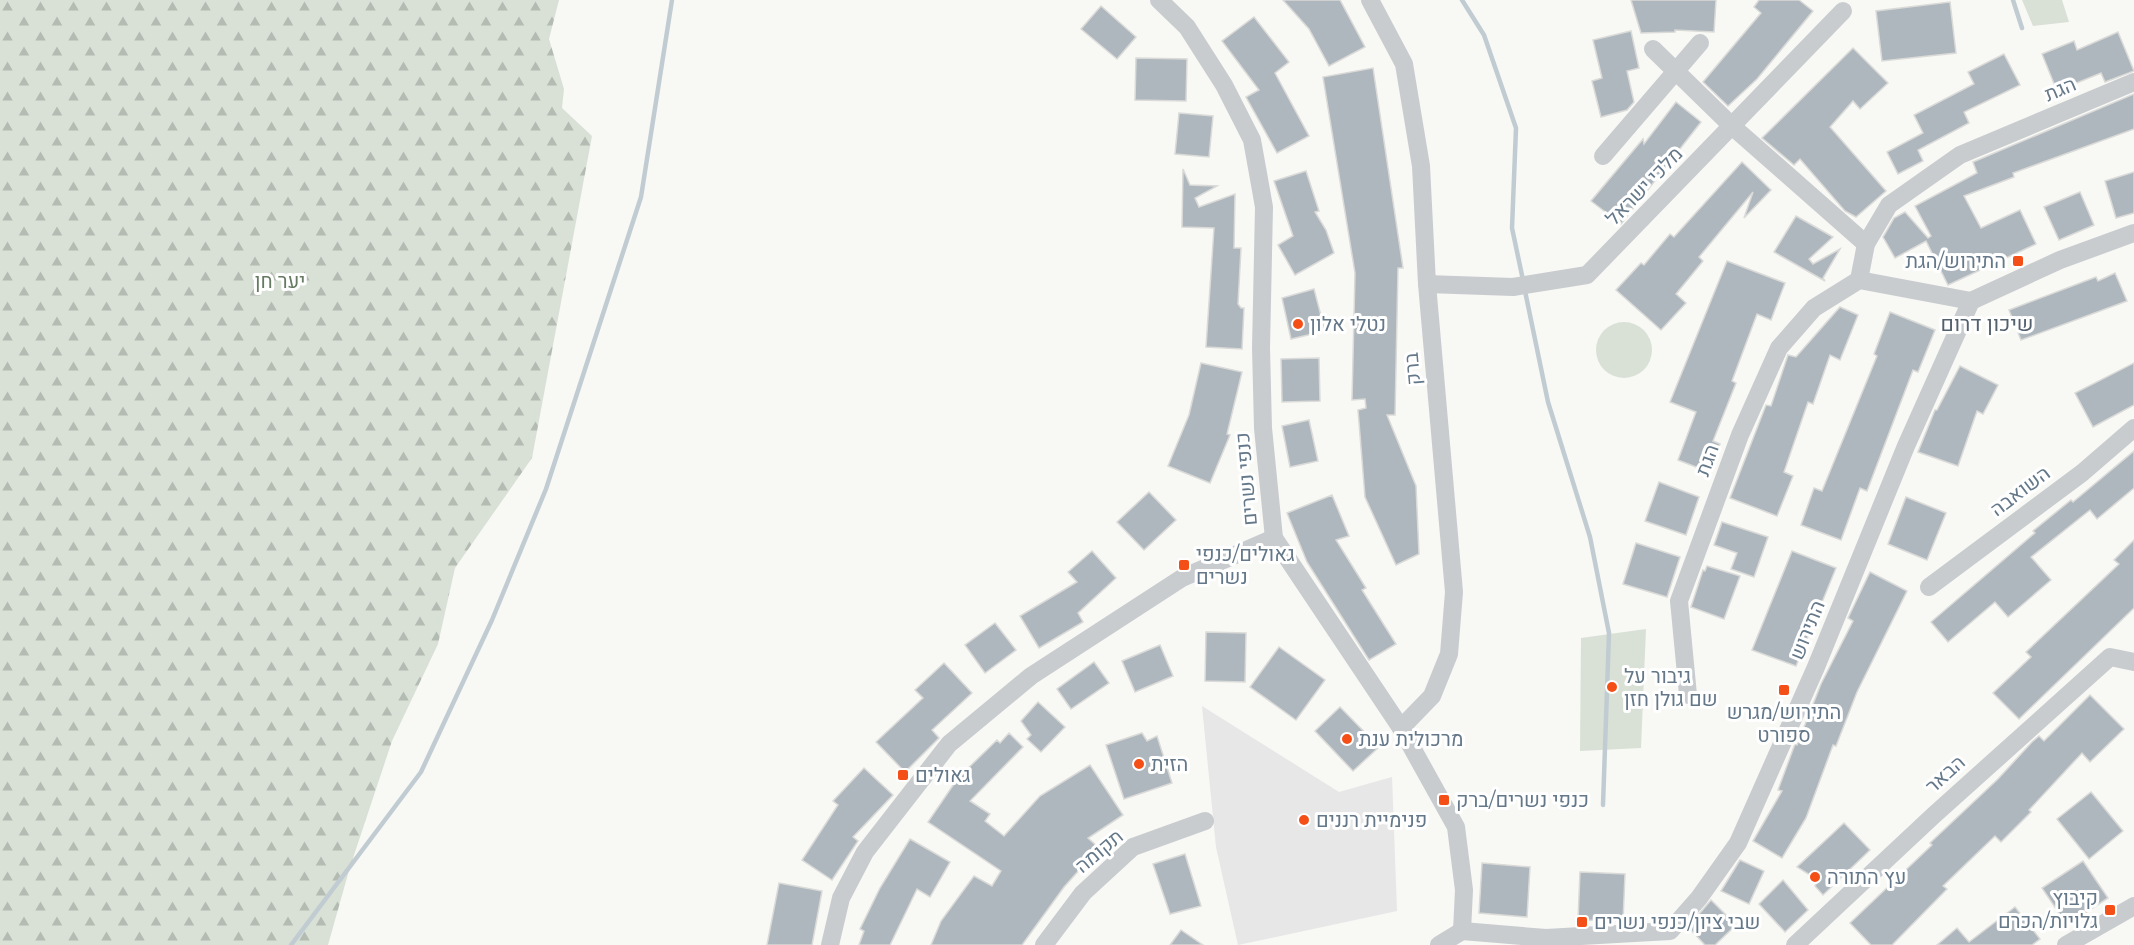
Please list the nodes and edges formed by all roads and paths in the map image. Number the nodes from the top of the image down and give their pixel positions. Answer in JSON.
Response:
{"nodes":[{"id":1,"x":1159,"y":0,"type":"edge"},
{"id":2,"x":1175,"y":0,"type":"edge"},
{"id":3,"x":1370,"y":0,"type":"edge"},
{"id":4,"x":1843,"y":11,"type":"dead end"},
{"id":5,"x":1187,"y":27,"type":"junction"},
{"id":6,"x":1700,"y":43,"type":"dead end"},
{"id":7,"x":1653,"y":49,"type":"dead end"},
{"id":8,"x":1674,"y":70,"type":"junction"},
{"id":9,"x":2134,"y":82,"type":"edge"},
{"id":10,"x":1733,"y":127,"type":"junction"},
{"id":11,"x":1604,"y":156,"type":"dead end"},
{"id":12,"x":2134,"y":233,"type":"edge"},
{"id":13,"x":1866,"y":244,"type":"junction"},
{"id":14,"x":1859,"y":280,"type":"junction"},
{"id":15,"x":1427,"y":284,"type":"junction"},
{"id":16,"x":1971,"y":301,"type":"junction"},
{"id":17,"x":2134,"y":428,"type":"edge"},
{"id":18,"x":1274,"y":538,"type":"junction"},
{"id":19,"x":1929,"y":587,"type":"dead end"},
{"id":20,"x":2134,"y":662,"type":"edge"},
{"id":21,"x":1688,"y":696,"type":"dead end"},
{"id":22,"x":1401,"y":728,"type":"junction"},
{"id":23,"x":1205,"y":820,"type":"dead end"},
{"id":24,"x":2134,"y":906,"type":"edge"},
{"id":25,"x":1462,"y":931,"type":"junction"},
{"id":26,"x":1675,"y":938,"type":"edge"},
{"id":27,"x":1546,"y":942,"type":"edge"},
{"id":28,"x":830,"y":945,"type":"edge"},
{"id":29,"x":1044,"y":945,"type":"edge"},
{"id":30,"x":1438,"y":945,"type":"edge"},
{"id":31,"x":1795,"y":945,"type":"edge"},
{"id":32,"x":2066,"y":945,"type":"edge"}],
"edges":[{"from":1,"to":5,"type":"street","name":"כנפי נשרים"},
{"from":2,"to":5,"type":"street"},
{"from":3,"to":15,"type":"street","name":"ברק"},
{"from":4,"to":10,"type":"street","name":"מלכי ישראל"},
{"from":5,"to":18,"type":"street","name":"כנפי נשרים"},
{"from":6,"to":8,"type":"street"},
{"from":7,"to":8,"type":"street"},
{"from":8,"to":10,"type":"street"},
{"from":8,"to":11,"type":"street"},
{"from":9,"to":13,"type":"street","name":"הגת"},
{"from":10,"to":13,"type":"street"},
{"from":10,"to":15,"type":"street","name":"מלכי ישראל"},
{"from":12,"to":16,"type":"street"},
{"from":13,"to":14,"type":"street","name":"הגת"},
{"from":14,"to":16,"type":"street"},
{"from":14,"to":21,"type":"street","name":"הגת"},
{"from":15,"to":22,"type":"street","name":"ברק"},
{"from":16,"to":26,"type":"street","name":"התירוש"},
{"from":17,"to":19,"type":"street","name":"השואבה"},
{"from":18,"to":22,"type":"street","name":"כנפי נשרים"},
{"from":18,"to":28,"type":"street"},
{"from":20,"to":31,"type":"street","name":"הבאר"},
{"from":22,"to":25,"type":"street","name":"כנפי נשרים"},
{"from":23,"to":29,"type":"street","name":"תקומה"},
{"from":24,"to":32,"type":"street"},
{"from":25,"to":27,"type":"street","name":"התירוש"},
{"from":25,"to":30,"type":"street"},
{"from":26,"to":27,"type":"street","name":"התירוש"}]}
